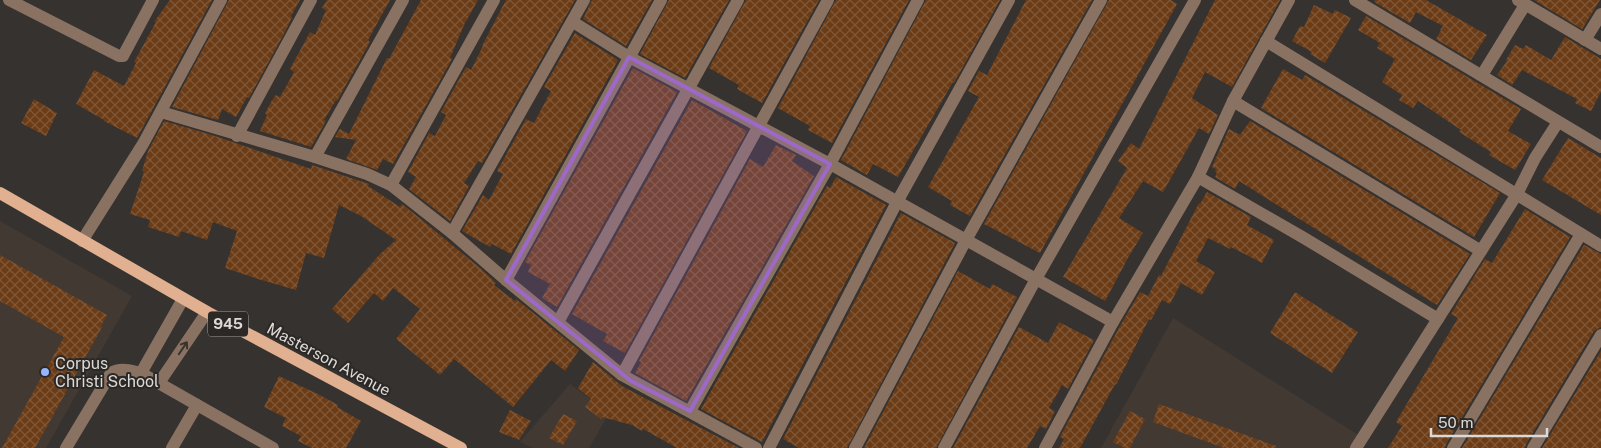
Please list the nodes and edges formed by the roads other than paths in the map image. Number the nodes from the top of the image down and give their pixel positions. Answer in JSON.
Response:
{"nodes":[{"id":1,"x":9,"y":0,"type":"edge"},
{"id":2,"x":153,"y":0,"type":"edge"},
{"id":3,"x":221,"y":0,"type":"edge"},
{"id":4,"x":311,"y":0,"type":"edge"},
{"id":5,"x":403,"y":0,"type":"edge"},
{"id":6,"x":494,"y":0,"type":"edge"},
{"id":7,"x":584,"y":0,"type":"edge"},
{"id":8,"x":661,"y":0,"type":"edge"},
{"id":9,"x":738,"y":0,"type":"edge"},
{"id":10,"x":828,"y":0,"type":"edge"},
{"id":11,"x":918,"y":0,"type":"edge"},
{"id":12,"x":1009,"y":0,"type":"edge"},
{"id":13,"x":1101,"y":0,"type":"edge"},
{"id":14,"x":1195,"y":0,"type":"edge"},
{"id":15,"x":1289,"y":0,"type":"edge"},
{"id":16,"x":1355,"y":0,"type":"edge"},
{"id":17,"x":1521,"y":2,"type":"edge"},
{"id":18,"x":1601,"y":14,"type":"edge"},
{"id":19,"x":573,"y":22,"type":"junction"},
{"id":20,"x":1585,"y":40,"type":"junction"},
{"id":21,"x":1266,"y":41,"type":"junction"},
{"id":22,"x":1601,"y":49,"type":"edge"},
{"id":23,"x":629,"y":57,"type":"junction"},
{"id":24,"x":1482,"y":75,"type":"junction"},
{"id":25,"x":689,"y":88,"type":"junction"},
{"id":26,"x":1233,"y":101,"type":"junction"},
{"id":27,"x":161,"y":112,"type":"junction"},
{"id":28,"x":1558,"y":122,"type":"junction"},
{"id":29,"x":758,"y":127,"type":"junction"},
{"id":30,"x":237,"y":136,"type":"junction"},
{"id":31,"x":1601,"y":147,"type":"edge"},
{"id":32,"x":315,"y":158,"type":"junction"},
{"id":33,"x":830,"y":164,"type":"junction"},
{"id":34,"x":1198,"y":178,"type":"junction"},
{"id":35,"x":391,"y":185,"type":"junction"},
{"id":36,"x":0,"y":194,"type":"edge"},
{"id":37,"x":1516,"y":194,"type":"junction"},
{"id":38,"x":897,"y":202,"type":"junction"},
{"id":39,"x":452,"y":233,"type":"junction"},
{"id":40,"x":1581,"y":234,"type":"junction"},
{"id":41,"x":966,"y":240,"type":"junction"},
{"id":42,"x":82,"y":241,"type":"junction"},
{"id":43,"x":1601,"y":246,"type":"edge"},
{"id":44,"x":1481,"y":251,"type":"junction"},
{"id":45,"x":1036,"y":279,"type":"junction"},
{"id":46,"x":506,"y":280,"type":"junction"},
{"id":47,"x":183,"y":299,"type":"junction"},
{"id":48,"x":207,"y":312,"type":"junction"},
{"id":49,"x":1438,"y":320,"type":"junction"},
{"id":50,"x":558,"y":322,"type":"junction"},
{"id":51,"x":1113,"y":322,"type":"junction"},
{"id":52,"x":1601,"y":335,"type":"edge"},
{"id":53,"x":141,"y":373,"type":"junction"},
{"id":54,"x":622,"y":375,"type":"junction"},
{"id":55,"x":159,"y":383,"type":"junction"},
{"id":56,"x":197,"y":405,"type":"junction"},
{"id":57,"x":690,"y":411,"type":"junction"},
{"id":58,"x":66,"y":448,"type":"edge"},
{"id":59,"x":172,"y":448,"type":"edge"},
{"id":60,"x":273,"y":448,"type":"edge"},
{"id":61,"x":461,"y":448,"type":"edge"},
{"id":62,"x":756,"y":448,"type":"edge"},
{"id":63,"x":769,"y":448,"type":"edge"},
{"id":64,"x":855,"y":448,"type":"edge"},
{"id":65,"x":944,"y":448,"type":"edge"},
{"id":66,"x":1045,"y":448,"type":"edge"},
{"id":67,"x":1356,"y":448,"type":"edge"},
{"id":68,"x":1453,"y":448,"type":"edge"},
{"id":69,"x":1533,"y":448,"type":"edge"}],
"edges":[{"from":1,"to":2,"type":"street"},
{"from":3,"to":27,"type":"street"},
{"from":4,"to":30,"type":"street"},
{"from":5,"to":32,"type":"street"},
{"from":6,"to":35,"type":"street"},
{"from":7,"to":19,"type":"street"},
{"from":8,"to":23,"type":"street"},
{"from":9,"to":25,"type":"street"},
{"from":10,"to":29,"type":"street"},
{"from":11,"to":33,"type":"street"},
{"from":12,"to":38,"type":"street"},
{"from":13,"to":41,"type":"street"},
{"from":14,"to":45,"type":"street"},
{"from":15,"to":21,"type":"street"},
{"from":16,"to":24,"type":"street"},
{"from":17,"to":20,"type":"street"},
{"from":17,"to":24,"type":"street"},
{"from":18,"to":20,"type":"street"},
{"from":19,"to":23,"type":"street"},
{"from":19,"to":39,"type":"street"},
{"from":20,"to":22,"type":"street"},
{"from":21,"to":26,"type":"street"},
{"from":21,"to":37,"type":"street"},
{"from":23,"to":25,"type":"street"},
{"from":23,"to":46,"type":"street"},
{"from":24,"to":28,"type":"street"},
{"from":25,"to":29,"type":"street"},
{"from":25,"to":50,"type":"street"},
{"from":26,"to":34,"type":"street"},
{"from":26,"to":44,"type":"street"},
{"from":27,"to":30,"type":"street"},
{"from":27,"to":42,"type":"street"},
{"from":28,"to":31,"type":"street"},
{"from":28,"to":37,"type":"street"},
{"from":29,"to":33,"type":"street"},
{"from":29,"to":54,"type":"street"},
{"from":30,"to":32,"type":"street"},
{"from":32,"to":35,"type":"street"},
{"from":33,"to":38,"type":"street"},
{"from":33,"to":57,"type":"street"},
{"from":34,"to":49,"type":"street"},
{"from":34,"to":51,"type":"street"},
{"from":35,"to":39,"type":"street"},
{"from":36,"to":42,"type":"main road","name":"Masterson Avenue","number":"945"},
{"from":37,"to":40,"type":"street"},
{"from":37,"to":44,"type":"street"},
{"from":38,"to":41,"type":"street"},
{"from":38,"to":63,"type":"street"},
{"from":39,"to":46,"type":"street"},
{"from":40,"to":43,"type":"street"},
{"from":40,"to":68,"type":"street"},
{"from":41,"to":45,"type":"street"},
{"from":41,"to":64,"type":"street"},
{"from":42,"to":47,"type":"main road","name":"Masterson Avenue","number":"945"},
{"from":44,"to":49,"type":"street"},
{"from":45,"to":51,"type":"street"},
{"from":45,"to":65,"type":"street"},
{"from":46,"to":50,"type":"street"},
{"from":47,"to":48,"type":"main road","name":"Masterson Avenue","number":"945"},
{"from":47,"to":53,"type":"street"},
{"from":55,"to":48,"type":"street","one_way":true},
{"from":48,"to":61,"type":"main road","name":"Masterson Avenue","number":"945"},
{"from":49,"to":67,"type":"street"},
{"from":50,"to":54,"type":"street"},
{"from":51,"to":66,"type":"street"},
{"from":52,"to":69,"type":"street"},
{"from":53,"to":55,"type":"street"},
{"from":53,"to":58,"type":"street"},
{"from":54,"to":57,"type":"street"},
{"from":55,"to":56,"type":"street"},
{"from":56,"to":59,"type":"street"},
{"from":56,"to":60,"type":"street"},
{"from":57,"to":62,"type":"street"}]}
